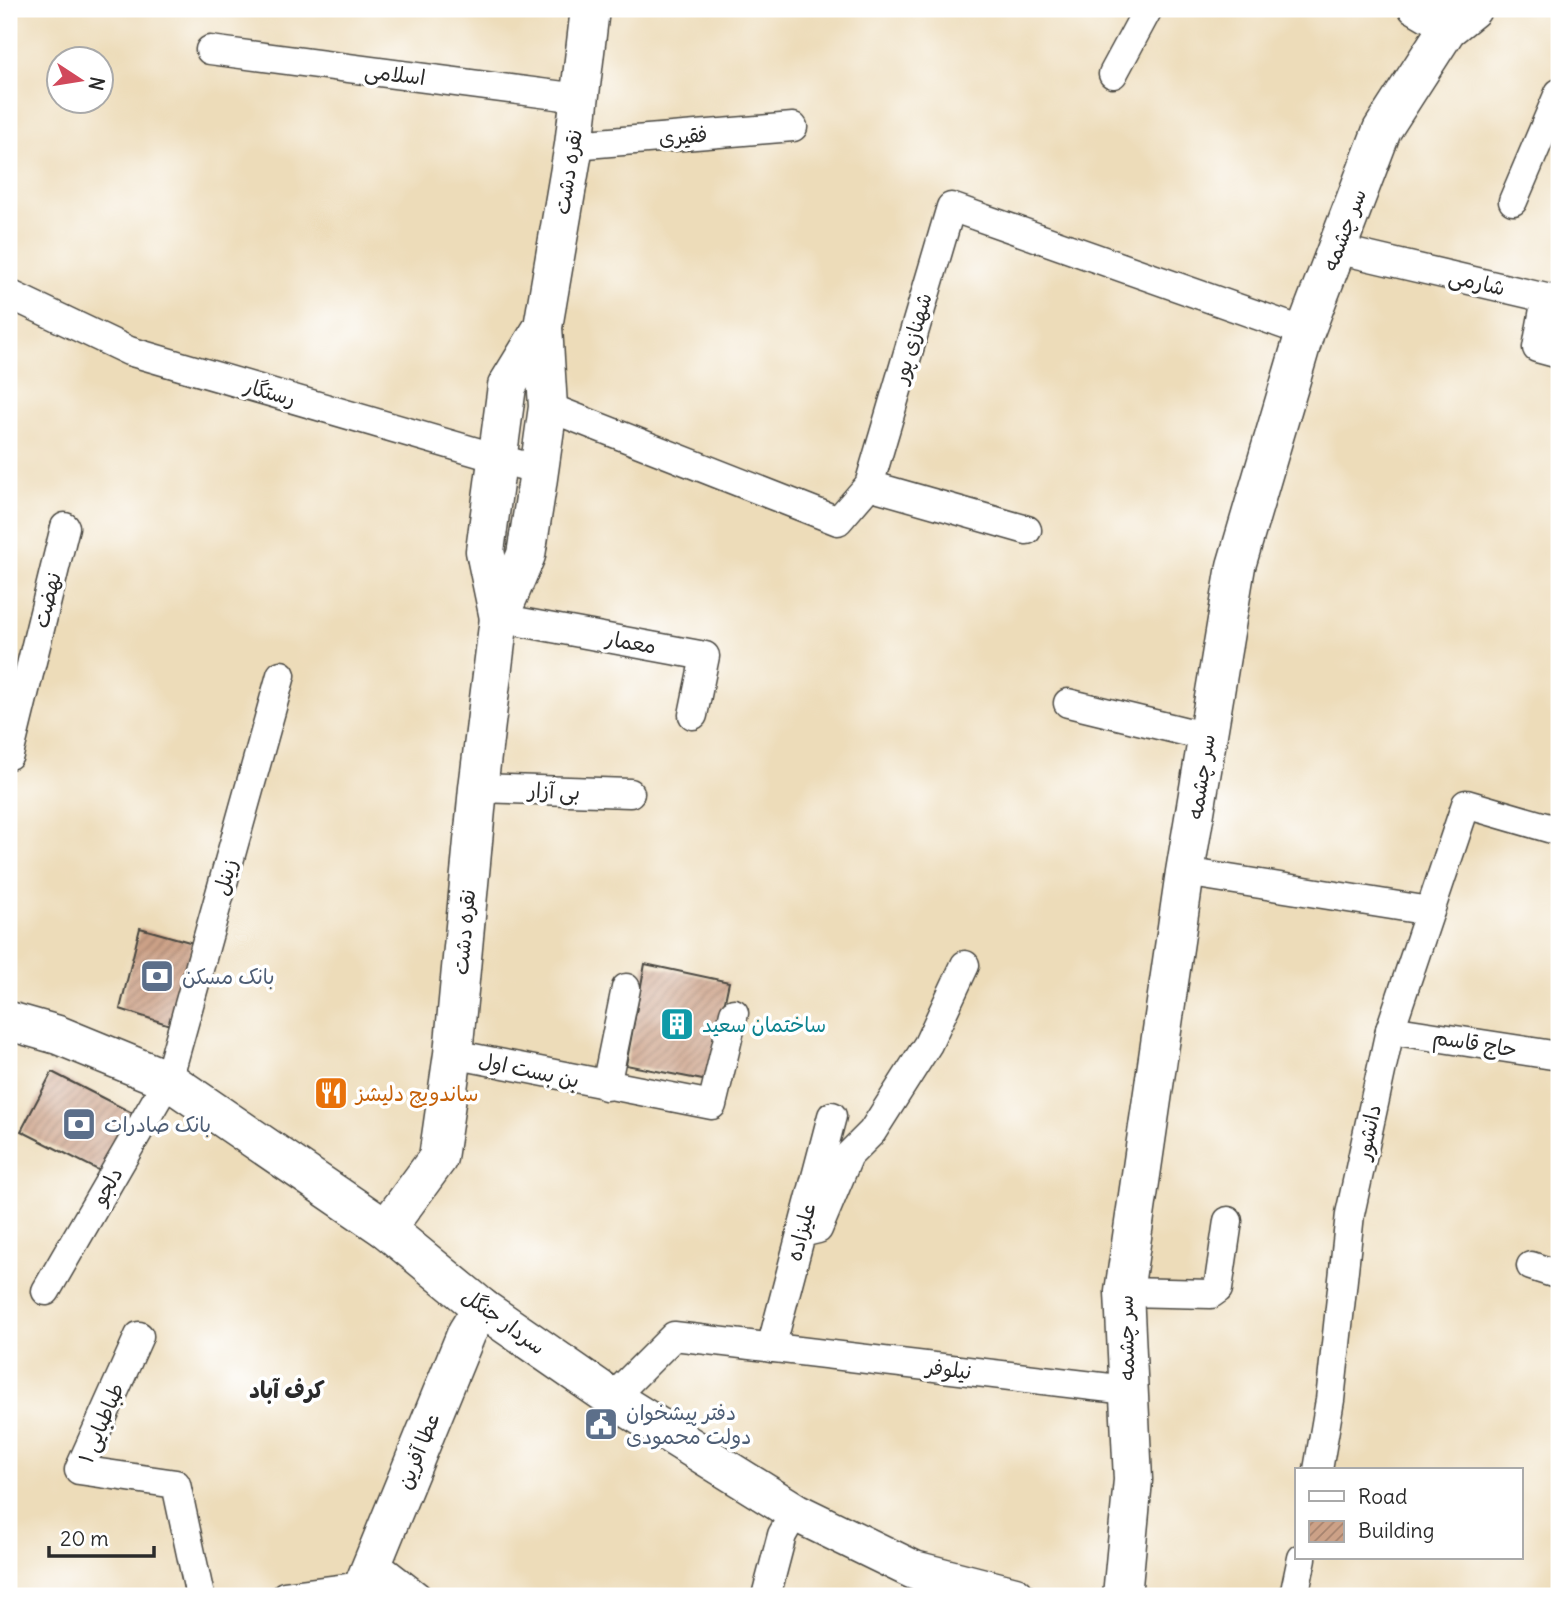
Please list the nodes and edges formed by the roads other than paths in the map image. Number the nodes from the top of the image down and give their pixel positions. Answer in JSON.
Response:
{"nodes":[{"id":1,"x":1148,"y":9,"type":"edge"},
{"id":2,"x":1413,"y":9,"type":"edge"},
{"id":3,"x":589,"y":11,"type":"edge"},
{"id":4,"x":1459,"y":19,"type":"edge"},
{"id":5,"x":210,"y":50,"type":"dead end"},
{"id":6,"x":1113,"y":74,"type":"dead end"},
{"id":7,"x":1559,"y":93,"type":"edge"},
{"id":8,"x":579,"y":98,"type":"junction"},
{"id":9,"x":793,"y":127,"type":"dead end"},
{"id":10,"x":573,"y":145,"type":"junction"},
{"id":11,"x":1513,"y":201,"type":"dead end"},
{"id":12,"x":1336,"y":249,"type":"junction"},
{"id":13,"x":9,"y":293,"type":"edge"},
{"id":14,"x":543,"y":327,"type":"junction"},
{"id":15,"x":1305,"y":332,"type":"junction"},
{"id":16,"x":1559,"y":354,"type":"edge"},
{"id":17,"x":548,"y":407,"type":"junction"},
{"id":18,"x":497,"y":459,"type":"junction"},
{"id":19,"x":538,"y":470,"type":"junction"},
{"id":20,"x":869,"y":485,"type":"junction"},
{"id":21,"x":65,"y":527,"type":"dead end"},
{"id":22,"x":1027,"y":530,"type":"dead end"},
{"id":23,"x":499,"y":618,"type":"junction"},
{"id":24,"x":281,"y":675,"type":"dead end"},
{"id":25,"x":1068,"y":703,"type":"dead end"},
{"id":26,"x":693,"y":715,"type":"dead end"},
{"id":27,"x":1208,"y":737,"type":"junction"},
{"id":28,"x":9,"y":755,"type":"edge"},
{"id":29,"x":478,"y":788,"type":"junction"},
{"id":30,"x":629,"y":793,"type":"dead end"},
{"id":31,"x":1559,"y":831,"type":"edge"},
{"id":32,"x":1185,"y":872,"type":"junction"},
{"id":33,"x":1430,"y":911,"type":"junction"},
{"id":34,"x":965,"y":965,"type":"dead end"},
{"id":35,"x":626,"y":988,"type":"dead end"},
{"id":36,"x":734,"y":1013,"type":"dead end"},
{"id":37,"x":9,"y":1021,"type":"edge"},
{"id":38,"x":1390,"y":1030,"type":"junction"},
{"id":39,"x":453,"y":1054,"type":"junction"},
{"id":40,"x":1559,"y":1056,"type":"edge"},
{"id":41,"x":168,"y":1080,"type":"junction"},
{"id":42,"x":606,"y":1086,"type":"junction"},
{"id":43,"x":832,"y":1116,"type":"dead end"},
{"id":44,"x":1228,"y":1221,"type":"dead end"},
{"id":45,"x":386,"y":1229,"type":"junction"},
{"id":46,"x":801,"y":1233,"type":"junction"},
{"id":47,"x":1531,"y":1266,"type":"dead end"},
{"id":48,"x":1559,"y":1275,"type":"edge"},
{"id":49,"x":46,"y":1291,"type":"dead end"},
{"id":50,"x":1124,"y":1292,"type":"junction"},
{"id":51,"x":482,"y":1308,"type":"junction"},
{"id":52,"x":139,"y":1336,"type":"dead end"},
{"id":53,"x":771,"y":1348,"type":"junction"},
{"id":54,"x":1127,"y":1390,"type":"junction"},
{"id":55,"x":612,"y":1398,"type":"junction"},
{"id":56,"x":1318,"y":1468,"type":"edge"},
{"id":57,"x":795,"y":1512,"type":"junction"},
{"id":58,"x":1301,"y":1560,"type":"edge"},
{"id":59,"x":365,"y":1581,"type":"edge"},
{"id":60,"x":200,"y":1596,"type":"edge"},
{"id":61,"x":285,"y":1596,"type":"edge"},
{"id":62,"x":417,"y":1596,"type":"edge"},
{"id":63,"x":766,"y":1596,"type":"edge"},
{"id":64,"x":1015,"y":1596,"type":"edge"},
{"id":65,"x":1122,"y":1596,"type":"edge"},
{"id":66,"x":1294,"y":1596,"type":"edge"}],
"edges":[{"from":1,"to":6,"type":"street"},
{"from":2,"to":4,"type":"street"},
{"from":3,"to":8,"type":"street","name":"نقره دشت"},
{"from":4,"to":12,"type":"street","name":"سر چشمه"},
{"from":5,"to":8,"type":"street","name":"اسلامی"},
{"from":7,"to":11,"type":"street"},
{"from":8,"to":10,"type":"street","name":"نقره دشت"},
{"from":9,"to":10,"type":"street","name":"فقیری"},
{"from":10,"to":14,"type":"street","name":"نقره دشت"},
{"from":12,"to":15,"type":"street","name":"سر چشمه"},
{"from":12,"to":16,"type":"street","name":"شارمی"},
{"from":13,"to":18,"type":"street","name":"رستگار"},
{"from":14,"to":17,"type":"street","name":"نقره دشت"},
{"from":14,"to":18,"type":"street","name":"نقره دشت"},
{"from":15,"to":20,"type":"street","name":"شهنازی پور"},
{"from":15,"to":27,"type":"street","name":"سر چشمه"},
{"from":17,"to":19,"type":"street","name":"نقره دشت"},
{"from":17,"to":20,"type":"street","name":"شهنازی پور"},
{"from":18,"to":19,"type":"street","name":"رستگار"},
{"from":18,"to":23,"type":"street","name":"نقره دشت"},
{"from":19,"to":23,"type":"street","name":"نقره دشت"},
{"from":20,"to":22,"type":"street"},
{"from":21,"to":28,"type":"street","name":"نهضت"},
{"from":23,"to":26,"type":"street","name":"معمار"},
{"from":23,"to":29,"type":"street","name":"نقره دشت"},
{"from":24,"to":41,"type":"street","name":"زینل"},
{"from":25,"to":27,"type":"street"},
{"from":27,"to":32,"type":"street","name":"سر چشمه"},
{"from":29,"to":30,"type":"street","name":"بی آزار"},
{"from":29,"to":39,"type":"street","name":"نقره دشت"},
{"from":31,"to":33,"type":"street","name":"دانشور"},
{"from":32,"to":33,"type":"street"},
{"from":32,"to":50,"type":"street","name":"سر چشمه"},
{"from":33,"to":38,"type":"street","name":"دانشور"},
{"from":34,"to":46,"type":"street"},
{"from":35,"to":42,"type":"street","name":"بن بست اول"},
{"from":36,"to":42,"type":"street","name":"بن بست اول"},
{"from":37,"to":41,"type":"street","name":"سردار جنگل"},
{"from":38,"to":40,"type":"street","name":"حاج قاسم"},
{"from":38,"to":56,"type":"street","name":"دانشور"},
{"from":39,"to":42,"type":"street","name":"بن بست اول"},
{"from":39,"to":45,"type":"street","name":"نقره دشت"},
{"from":41,"to":45,"type":"street","name":"سردار جنگل"},
{"from":41,"to":49,"type":"street","name":"دلجو"},
{"from":43,"to":46,"type":"street","name":"علیزاده"},
{"from":44,"to":50,"type":"street"},
{"from":45,"to":51,"type":"street","name":"سردار جنگل"},
{"from":46,"to":53,"type":"street","name":"علیزاده"},
{"from":47,"to":48,"type":"street"},
{"from":50,"to":54,"type":"street","name":"سر چشمه"},
{"from":51,"to":55,"type":"street","name":"سردار جنگل"},
{"from":51,"to":59,"type":"street","name":"عطا آفرین"},
{"from":52,"to":60,"type":"street","name":"طباطبایی ۱"},
{"from":53,"to":54,"type":"street","name":"نیلوفر"},
{"from":53,"to":55,"type":"street","name":"نیلوفر"},
{"from":54,"to":65,"type":"street","name":"سر چشمه"},
{"from":55,"to":57,"type":"street","name":"سردار جنگل"},
{"from":57,"to":63,"type":"street"},
{"from":57,"to":64,"type":"street","name":"سردار جنگل"},
{"from":58,"to":66,"type":"street"},
{"from":59,"to":61,"type":"street"},
{"from":59,"to":62,"type":"street"}]}
